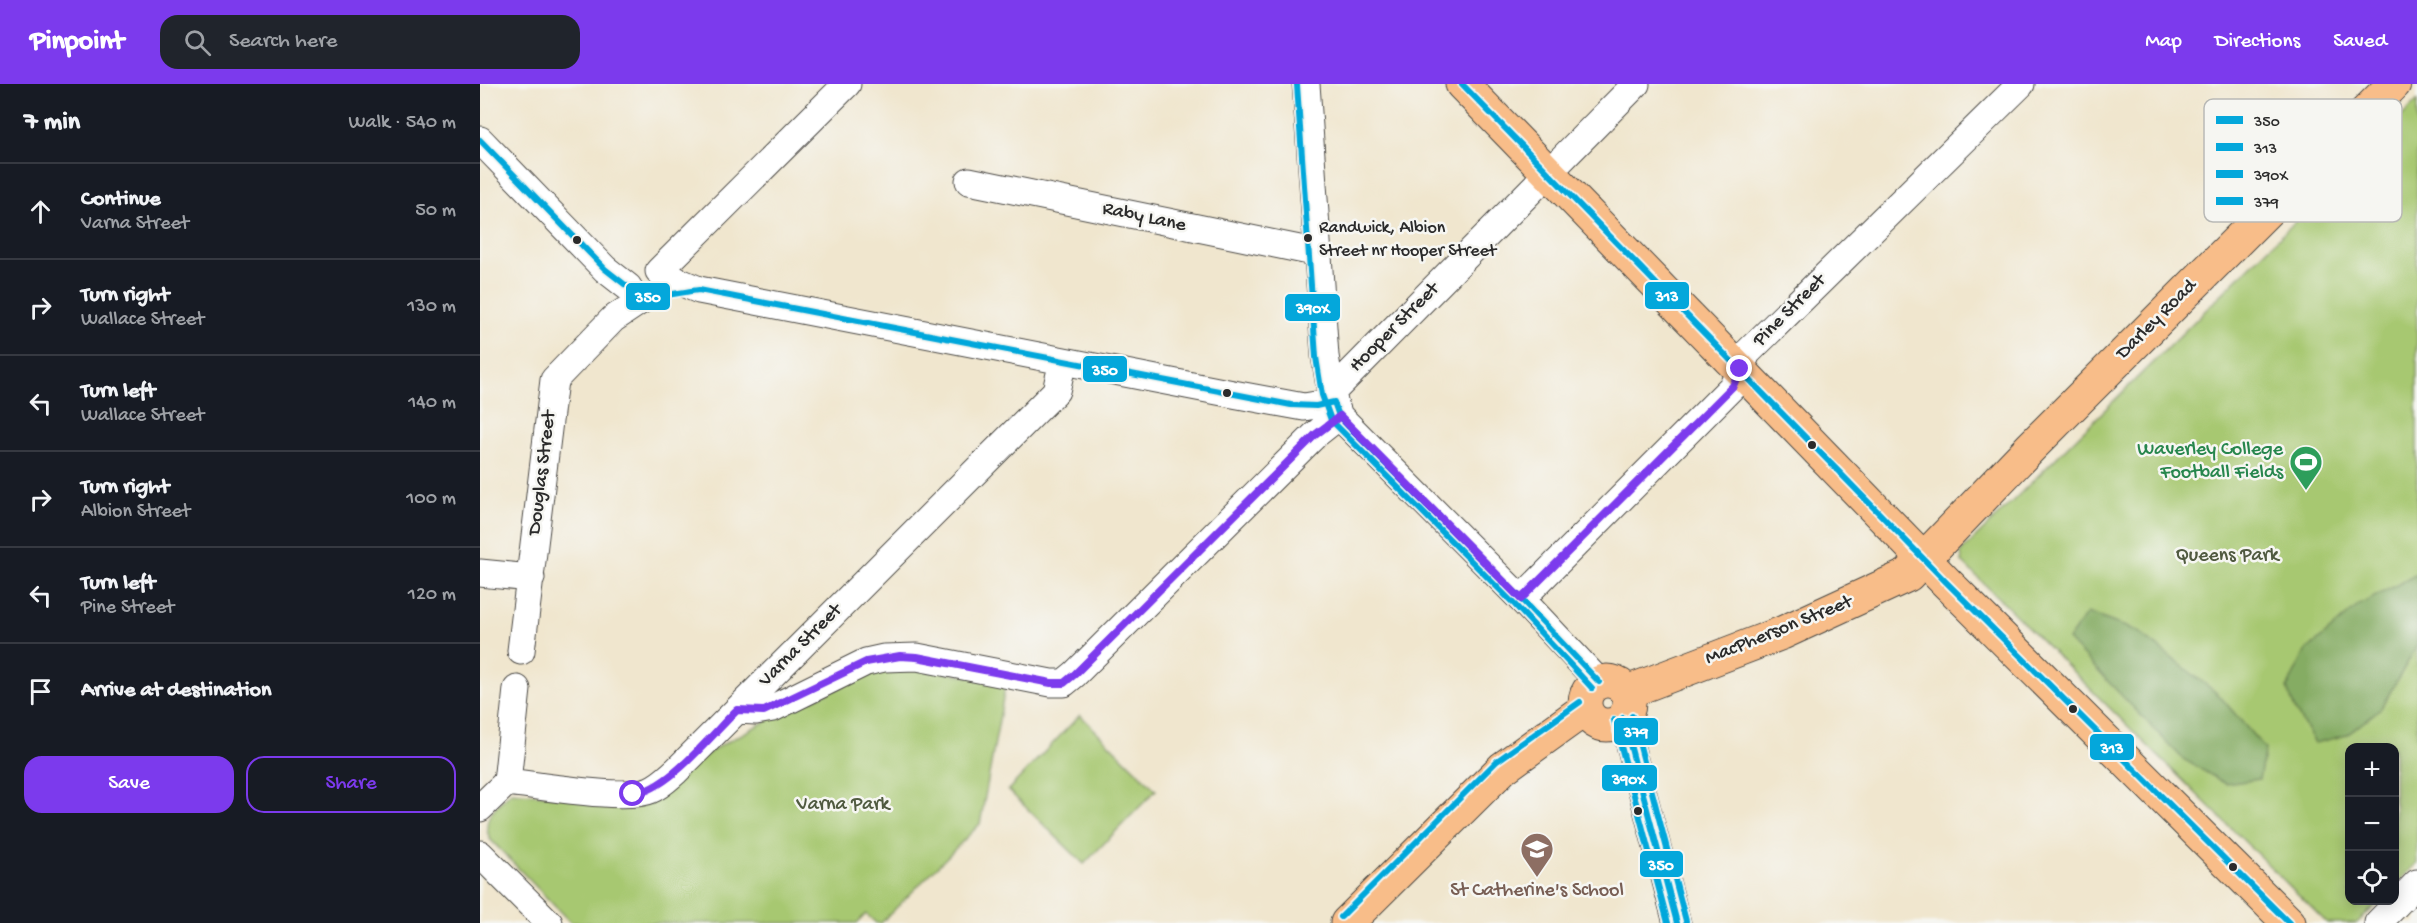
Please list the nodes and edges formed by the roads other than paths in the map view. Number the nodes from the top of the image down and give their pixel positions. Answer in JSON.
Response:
{"nodes":[{"id":1,"x":1306,"y":84,"type":"edge"},
{"id":2,"x":1462,"y":84,"type":"edge"},
{"id":3,"x":1636,"y":84,"type":"edge"},
{"id":4,"x":2021,"y":84,"type":"edge"},
{"id":5,"x":2394,"y":84,"type":"edge"},
{"id":6,"x":839,"y":87,"type":"edge"},
{"id":7,"x":2379,"y":99,"type":"edge"},
{"id":8,"x":480,"y":140,"type":"edge"},
{"id":9,"x":1549,"y":172,"type":"junction"},
{"id":10,"x":969,"y":181,"type":"dead end"},
{"id":11,"x":2256,"y":222,"type":"edge"},
{"id":12,"x":1319,"y":253,"type":"junction"},
{"id":13,"x":644,"y":281,"type":"junction"},
{"id":14,"x":1063,"y":361,"type":"junction"},
{"id":15,"x":1740,"y":369,"type":"junction"},
{"id":16,"x":1335,"y":404,"type":"junction"},
{"id":17,"x":1923,"y":559,"type":"junction"},
{"id":18,"x":480,"y":573,"type":"edge"},
{"id":19,"x":531,"y":578,"type":"junction"},
{"id":20,"x":1521,"y":599,"type":"junction"},
{"id":21,"x":521,"y":651,"type":"dead end"},
{"id":22,"x":517,"y":689,"type":"dead end"},
{"id":23,"x":1609,"y":700,"type":"junction"},
{"id":24,"x":737,"y":710,"type":"junction"},
{"id":25,"x":507,"y":782,"type":"junction"},
{"id":26,"x":480,"y":808,"type":"edge"},
{"id":27,"x":480,"y":854,"type":"edge"},
{"id":28,"x":2417,"y":883,"type":"edge"},
{"id":29,"x":549,"y":923,"type":"edge"},
{"id":30,"x":1347,"y":923,"type":"edge"},
{"id":31,"x":1677,"y":923,"type":"edge"},
{"id":32,"x":2289,"y":923,"type":"edge"},
{"id":33,"x":2378,"y":923,"type":"edge"}],
"edges":[{"from":1,"to":12,"type":"street"},
{"from":2,"to":9,"type":"main road"},
{"from":3,"to":9,"type":"street","name":"Hooper Street"},
{"from":4,"to":15,"type":"street","name":"Pine Street"},
{"from":5,"to":7,"type":"main road","name":"Darley Road"},
{"from":6,"to":13,"type":"street"},
{"from":8,"to":13,"type":"street"},
{"from":9,"to":15,"type":"main road"},
{"from":9,"to":16,"type":"street","name":"Hooper Street"},
{"from":10,"to":12,"type":"street","name":"Raby Lane"},
{"from":11,"to":17,"type":"main road","name":"Darley Road"},
{"from":12,"to":16,"type":"street"},
{"from":13,"to":14,"type":"street"},
{"from":13,"to":19,"type":"street","name":"Douglas Street"},
{"from":14,"to":16,"type":"street"},
{"from":14,"to":24,"type":"street","name":"Varna Street"},
{"from":15,"to":17,"type":"main road"},
{"from":15,"to":20,"type":"street","name":"Pine Street"},
{"from":16,"to":20,"type":"street"},
{"from":16,"to":24,"type":"street","name":"Hooper Street"},
{"from":17,"to":23,"type":"main road","name":"MacPherson Street"},
{"from":17,"to":32,"type":"main road"},
{"from":18,"to":19,"type":"street"},
{"from":19,"to":21,"type":"street","name":"Douglas Street"},
{"from":20,"to":23,"type":"street"},
{"from":22,"to":25,"type":"street"},
{"from":23,"to":30,"type":"main road","name":"MacPherson Street"},
{"from":23,"to":31,"type":"street"},
{"from":24,"to":25,"type":"street","name":"Varna Street"},
{"from":25,"to":26,"type":"street"},
{"from":27,"to":29,"type":"street"},
{"from":28,"to":33,"type":"street"}]}
